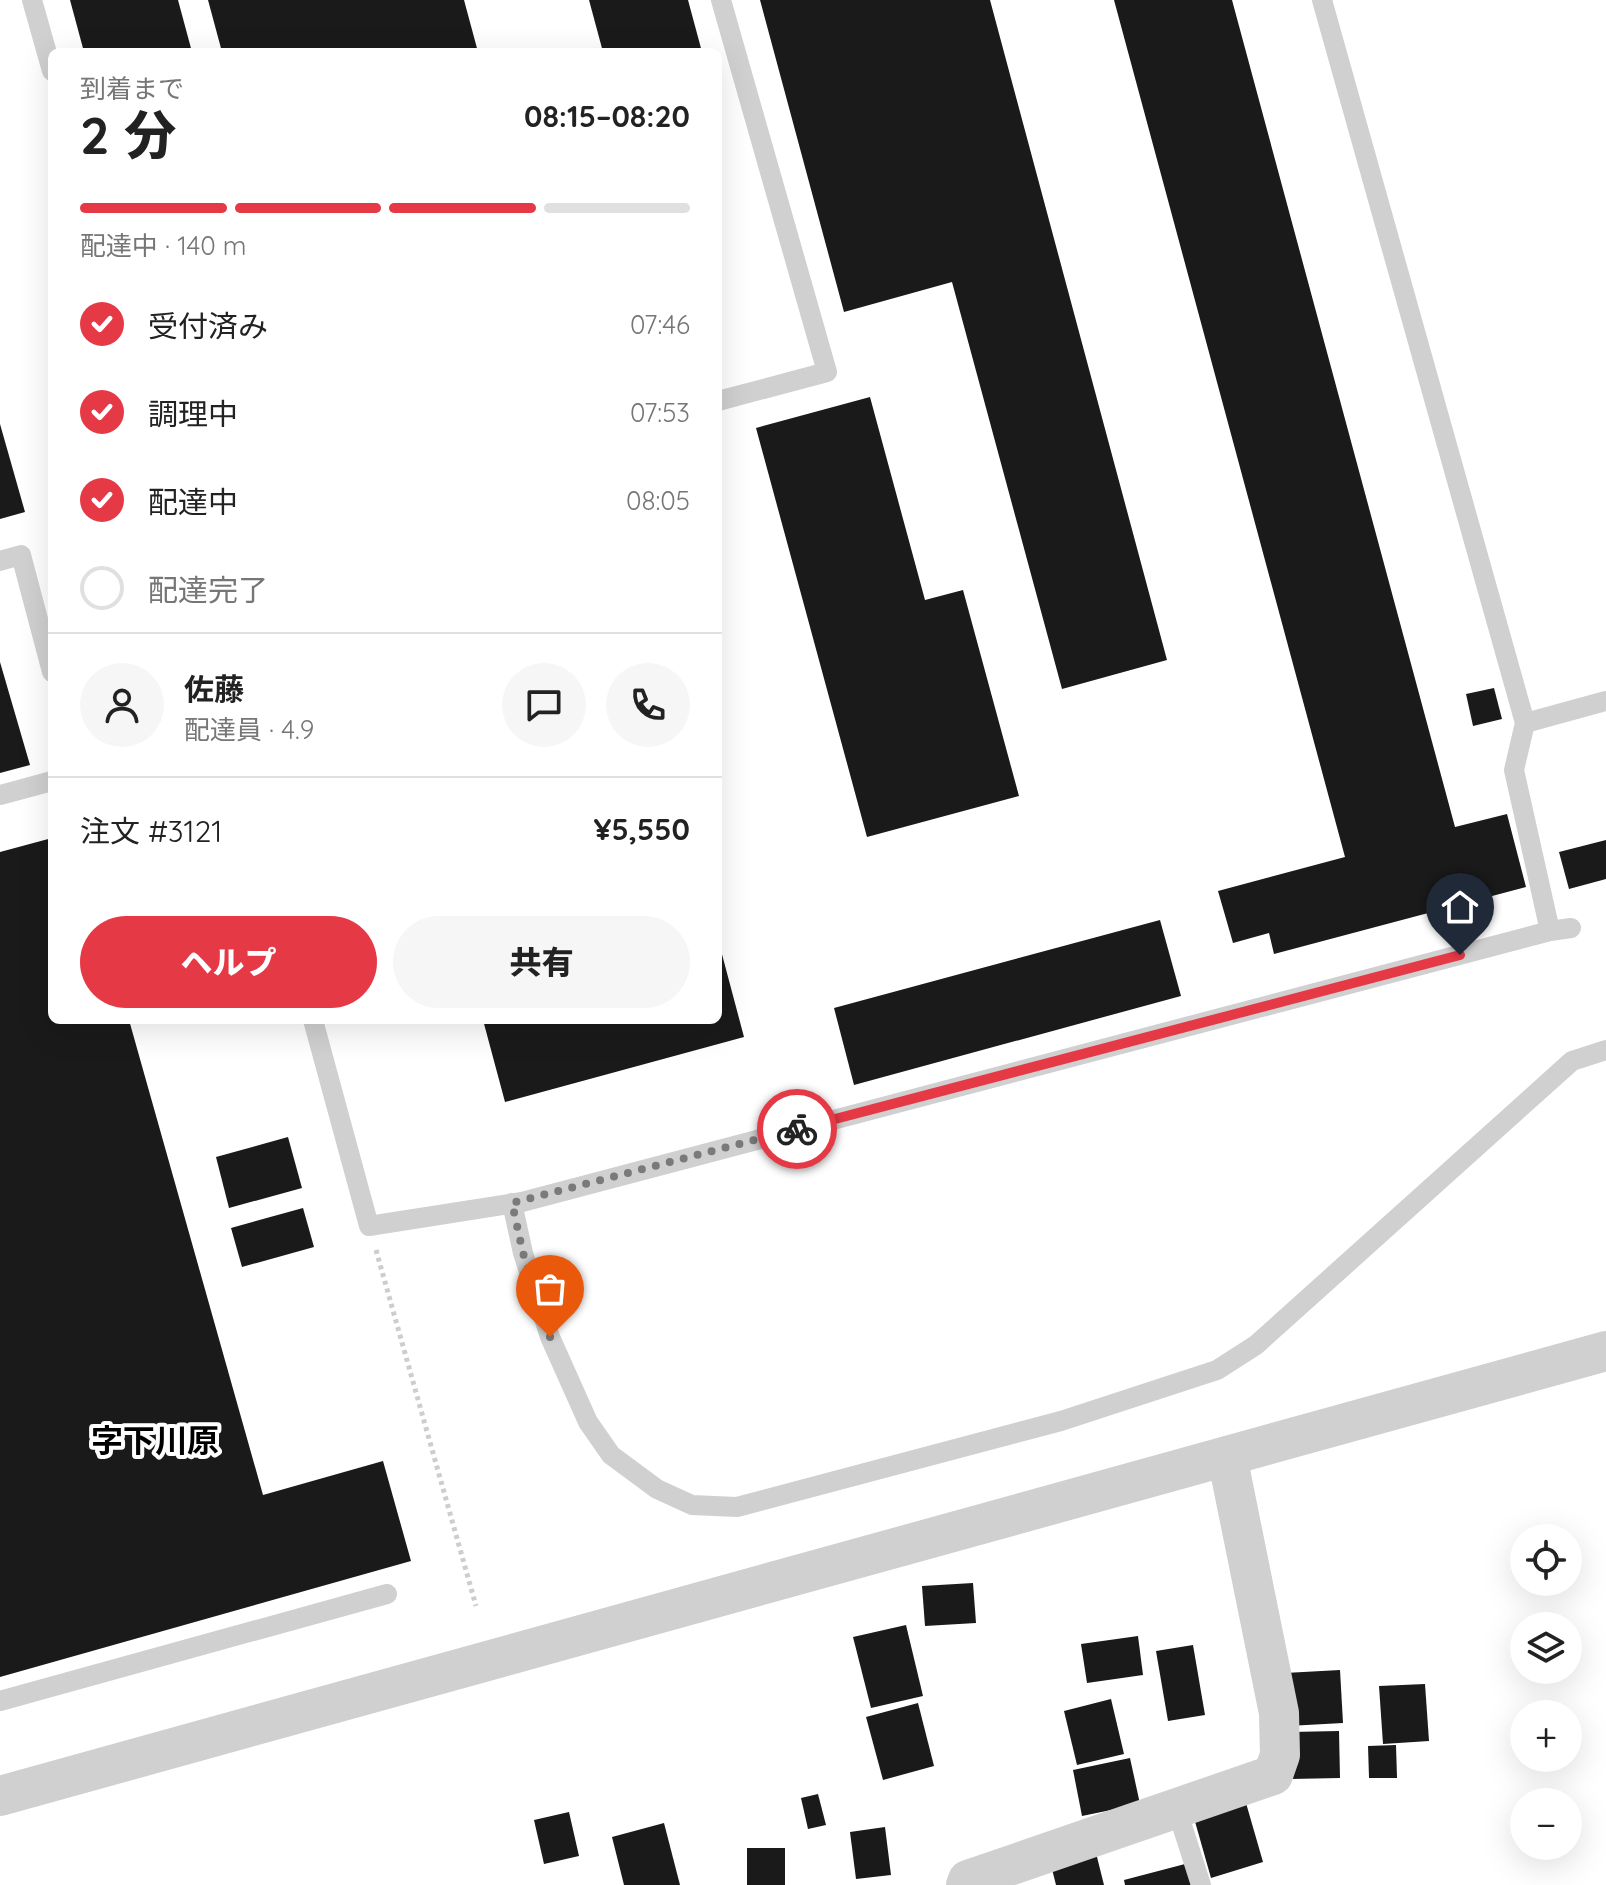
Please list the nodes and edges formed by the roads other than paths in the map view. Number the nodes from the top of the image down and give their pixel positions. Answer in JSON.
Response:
{"nodes":[{"id":1,"x":32,"y":0,"type":"edge"},
{"id":2,"x":721,"y":0,"type":"edge"},
{"id":3,"x":1322,"y":0,"type":"edge"},
{"id":4,"x":48,"y":57,"type":"edge"},
{"id":5,"x":722,"y":400,"type":"edge"},
{"id":6,"x":0,"y":561,"type":"edge"},
{"id":7,"x":48,"y":657,"type":"edge"},
{"id":8,"x":1606,"y":701,"type":"edge"},
{"id":9,"x":1525,"y":723,"type":"junction"},
{"id":10,"x":48,"y":782,"type":"edge"},
{"id":11,"x":0,"y":795,"type":"edge"},
{"id":12,"x":314,"y":1024,"type":"edge"},
{"id":13,"x":1606,"y":1050,"type":"edge"},
{"id":14,"x":512,"y":1203,"type":"junction"},
{"id":15,"x":1606,"y":1351,"type":"edge"},
{"id":16,"x":1227,"y":1456,"type":"junction"},
{"id":17,"x":387,"y":1594,"type":"dead end"},
{"id":18,"x":0,"y":1701,"type":"edge"},
{"id":19,"x":0,"y":1796,"type":"edge"},
{"id":20,"x":1177,"y":1810,"type":"junction"},
{"id":21,"x":966,"y":1885,"type":"edge"},
{"id":22,"x":1201,"y":1885,"type":"edge"}],
"edges":[{"from":1,"to":4,"type":"lane"},
{"from":2,"to":5,"type":"lane"},
{"from":3,"to":9,"type":"lane"},
{"from":6,"to":7,"type":"lane"},
{"from":8,"to":9,"type":"lane"},
{"from":9,"to":14,"type":"lane"},
{"from":10,"to":11,"type":"lane"},
{"from":12,"to":14,"type":"lane"},
{"from":13,"to":14,"type":"lane"},
{"from":15,"to":16,"type":"street"},
{"from":16,"to":19,"type":"street"},
{"from":16,"to":20,"type":"street"},
{"from":17,"to":18,"type":"lane"},
{"from":20,"to":21,"type":"street"},
{"from":20,"to":22,"type":"lane"}]}
